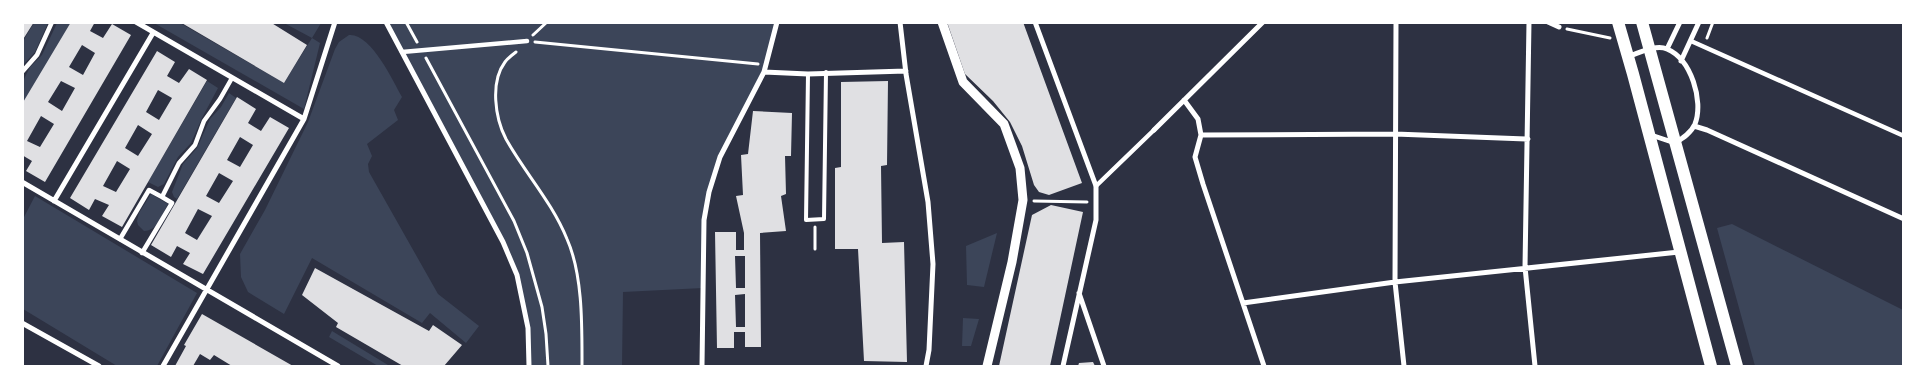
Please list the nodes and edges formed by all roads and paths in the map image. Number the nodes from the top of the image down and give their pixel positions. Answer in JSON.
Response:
{"nodes":[{"id":1,"x":52,"y":22,"type":"edge"},
{"id":2,"x":136,"y":22,"type":"edge"},
{"id":3,"x":335,"y":22,"type":"edge"},
{"id":4,"x":386,"y":22,"type":"edge"},
{"id":5,"x":406,"y":22,"type":"edge"},
{"id":6,"x":547,"y":22,"type":"edge"},
{"id":7,"x":777,"y":22,"type":"edge"},
{"id":8,"x":900,"y":22,"type":"edge"},
{"id":9,"x":942,"y":22,"type":"edge"},
{"id":10,"x":1034,"y":22,"type":"edge"},
{"id":11,"x":1263,"y":22,"type":"edge"},
{"id":12,"x":1396,"y":22,"type":"edge"},
{"id":13,"x":1529,"y":22,"type":"edge"},
{"id":14,"x":1548,"y":22,"type":"edge"},
{"id":15,"x":1618,"y":22,"type":"edge"},
{"id":16,"x":1642,"y":22,"type":"edge"},
{"id":17,"x":1680,"y":22,"type":"edge"},
{"id":18,"x":1699,"y":22,"type":"edge"},
{"id":19,"x":1559,"y":27,"type":"joint"},
{"id":20,"x":153,"y":33,"type":"junction"},
{"id":21,"x":1608,"y":38,"type":"dead end"},
{"id":22,"x":527,"y":41,"type":"junction"},
{"id":23,"x":1691,"y":41,"type":"junction"},
{"id":24,"x":1667,"y":49,"type":"junction"},
{"id":25,"x":421,"y":50,"type":"junction"},
{"id":26,"x":1649,"y":50,"type":"junction"},
{"id":27,"x":402,"y":52,"type":"junction"},
{"id":28,"x":1628,"y":56,"type":"junction"},
{"id":29,"x":1681,"y":61,"type":"junction"},
{"id":30,"x":766,"y":65,"type":"junction"},
{"id":31,"x":906,"y":71,"type":"junction"},
{"id":32,"x":22,"y":72,"type":"edge"},
{"id":33,"x":764,"y":72,"type":"junction"},
{"id":34,"x":826,"y":72,"type":"junction"},
{"id":35,"x":808,"y":74,"type":"junction"},
{"id":36,"x":232,"y":78,"type":"junction"},
{"id":37,"x":1184,"y":100,"type":"junction"},
{"id":38,"x":304,"y":119,"type":"junction"},
{"id":39,"x":1694,"y":126,"type":"junction"},
{"id":40,"x":1154,"y":130,"type":"joint"},
{"id":41,"x":1395,"y":134,"type":"junction"},
{"id":42,"x":1650,"y":134,"type":"junction"},
{"id":43,"x":1201,"y":135,"type":"junction"},
{"id":44,"x":1904,"y":136,"type":"edge"},
{"id":45,"x":1528,"y":138,"type":"junction"},
{"id":46,"x":1675,"y":143,"type":"junction"},
{"id":47,"x":22,"y":182,"type":"edge"},
{"id":48,"x":1096,"y":186,"type":"junction"},
{"id":49,"x":162,"y":197,"type":"junction"},
{"id":50,"x":1023,"y":200,"type":"junction"},
{"id":51,"x":54,"y":201,"type":"junction"},
{"id":52,"x":1096,"y":202,"type":"junction"},
{"id":53,"x":815,"y":219,"type":"junction"},
{"id":54,"x":1904,"y":219,"type":"edge"},
{"id":55,"x":120,"y":239,"type":"junction"},
{"id":56,"x":815,"y":249,"type":"dead end"},
{"id":57,"x":1680,"y":252,"type":"junction"},
{"id":58,"x":142,"y":253,"type":"junction"},
{"id":59,"x":1525,"y":267,"type":"junction"},
{"id":60,"x":1395,"y":282,"type":"junction"},
{"id":61,"x":209,"y":290,"type":"junction"},
{"id":62,"x":1079,"y":292,"type":"junction"},
{"id":63,"x":1243,"y":303,"type":"junction"},
{"id":64,"x":22,"y":323,"type":"edge"},
{"id":65,"x":99,"y":366,"type":"edge"},
{"id":66,"x":163,"y":366,"type":"edge"},
{"id":67,"x":338,"y":366,"type":"edge"},
{"id":68,"x":529,"y":366,"type":"edge"},
{"id":69,"x":548,"y":366,"type":"edge"},
{"id":70,"x":582,"y":366,"type":"edge"},
{"id":71,"x":702,"y":366,"type":"edge"},
{"id":72,"x":926,"y":366,"type":"edge"},
{"id":73,"x":987,"y":366,"type":"edge"},
{"id":74,"x":1063,"y":366,"type":"edge"},
{"id":75,"x":1104,"y":366,"type":"edge"},
{"id":76,"x":1264,"y":366,"type":"edge"},
{"id":77,"x":1404,"y":366,"type":"edge"},
{"id":78,"x":1535,"y":366,"type":"edge"},
{"id":79,"x":1712,"y":366,"type":"edge"},
{"id":80,"x":1737,"y":366,"type":"edge"}],
"edges":[{"from":1,"to":32,"type":"street"},
{"from":2,"to":20,"type":"street"},
{"from":3,"to":38,"type":"street"},
{"from":4,"to":27,"type":"street"},
{"from":5,"to":25,"type":"path"},
{"from":6,"to":22,"type":"path"},
{"from":7,"to":30,"type":"street"},
{"from":8,"to":31,"type":"street"},
{"from":9,"to":50,"type":"street"},
{"from":10,"to":48,"type":"street"},
{"from":11,"to":37,"type":"street"},
{"from":12,"to":41,"type":"street"},
{"from":13,"to":45,"type":"street"},
{"from":14,"to":19,"type":"street"},
{"from":15,"to":28,"type":"main road"},
{"from":16,"to":26,"type":"main road"},
{"from":17,"to":24,"type":"street"},
{"from":18,"to":23,"type":"street"},
{"from":19,"to":21,"type":"path"},
{"from":20,"to":36,"type":"street"},
{"from":20,"to":51,"type":"street"},
{"from":22,"to":25,"type":"street"},
{"from":22,"to":30,"type":"path"},
{"from":22,"to":70,"type":"path"},
{"from":23,"to":29,"type":"street"},
{"from":23,"to":44,"type":"street"},
{"from":24,"to":26,"type":"street"},
{"from":24,"to":29,"type":"street"},
{"from":25,"to":27,"type":"street"},
{"from":25,"to":69,"type":"path"},
{"from":26,"to":28,"type":"street"},
{"from":26,"to":46,"type":"main road"},
{"from":27,"to":68,"type":"street"},
{"from":28,"to":42,"type":"main road"},
{"from":29,"to":39,"type":"street"},
{"from":30,"to":33,"type":"street"},
{"from":31,"to":34,"type":"street"},
{"from":31,"to":72,"type":"street"},
{"from":33,"to":35,"type":"street"},
{"from":33,"to":71,"type":"street"},
{"from":34,"to":35,"type":"street"},
{"from":34,"to":53,"type":"lane"},
{"from":35,"to":53,"type":"lane"},
{"from":36,"to":38,"type":"street"},
{"from":36,"to":49,"type":"street"},
{"from":37,"to":40,"type":"street"},
{"from":37,"to":43,"type":"street"},
{"from":38,"to":61,"type":"street"},
{"from":39,"to":46,"type":"street"},
{"from":39,"to":54,"type":"street"},
{"from":40,"to":48,"type":"street"},
{"from":41,"to":43,"type":"street"},
{"from":41,"to":45,"type":"street"},
{"from":41,"to":60,"type":"street"},
{"from":42,"to":46,"type":"street"},
{"from":42,"to":57,"type":"main road"},
{"from":43,"to":63,"type":"street"},
{"from":45,"to":59,"type":"street"},
{"from":46,"to":80,"type":"main road"},
{"from":47,"to":51,"type":"street"},
{"from":48,"to":52,"type":"street"},
{"from":49,"to":55,"type":"street"},
{"from":49,"to":58,"type":"street"},
{"from":50,"to":52,"type":"path"},
{"from":50,"to":73,"type":"street"},
{"from":51,"to":55,"type":"street"},
{"from":52,"to":62,"type":"street"},
{"from":53,"to":56,"type":"path"},
{"from":55,"to":58,"type":"street"},
{"from":57,"to":59,"type":"street"},
{"from":57,"to":79,"type":"main road"},
{"from":58,"to":61,"type":"street"},
{"from":59,"to":60,"type":"street"},
{"from":59,"to":78,"type":"street"},
{"from":60,"to":63,"type":"street"},
{"from":60,"to":77,"type":"street"},
{"from":61,"to":66,"type":"street"},
{"from":61,"to":67,"type":"street"},
{"from":62,"to":74,"type":"street"},
{"from":62,"to":75,"type":"street"},
{"from":63,"to":76,"type":"street"},
{"from":64,"to":65,"type":"street"}]}
